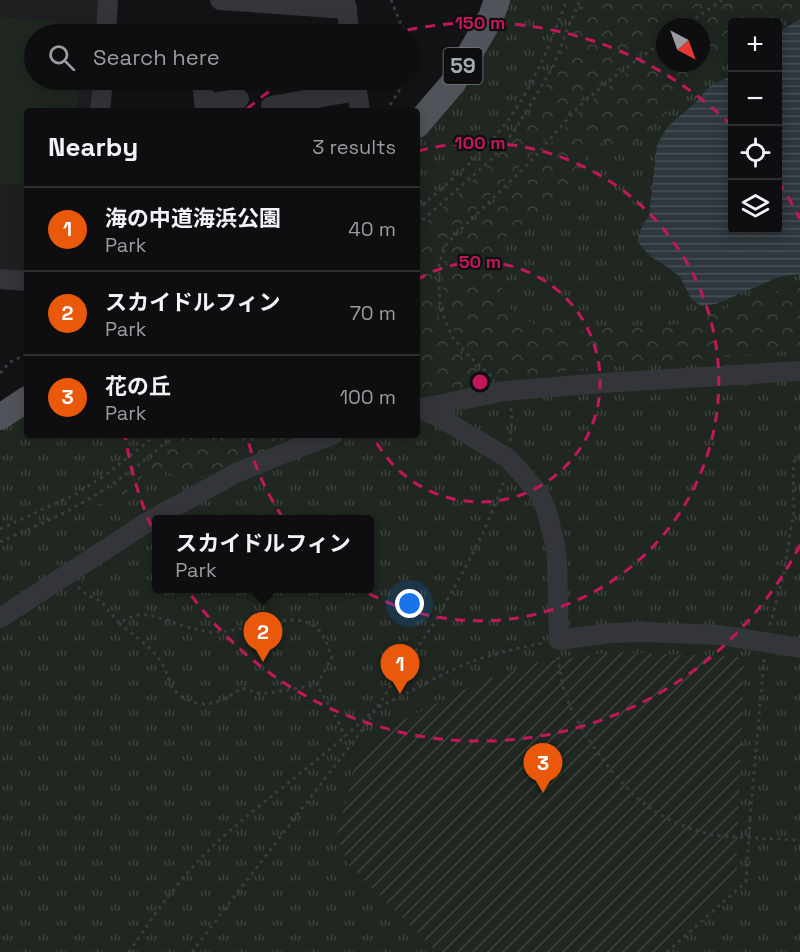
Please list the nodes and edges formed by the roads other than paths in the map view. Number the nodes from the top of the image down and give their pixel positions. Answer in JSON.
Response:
{"nodes":[{"id":1,"x":108,"y":0,"type":"edge"},
{"id":2,"x":220,"y":0,"type":"edge"},
{"id":3,"x":481,"y":0,"type":"edge"},
{"id":4,"x":497,"y":0,"type":"edge"},
{"id":5,"x":346,"y":5,"type":"edge"},
{"id":6,"x":107,"y":24,"type":"edge"},
{"id":7,"x":349,"y":24,"type":"edge"},
{"id":8,"x":102,"y":90,"type":"edge"},
{"id":9,"x":203,"y":90,"type":"edge"},
{"id":10,"x":336,"y":90,"type":"edge"},
{"id":11,"x":357,"y":90,"type":"edge"},
{"id":12,"x":239,"y":99,"type":"dead end"},
{"id":13,"x":270,"y":106,"type":"dead end"},
{"id":14,"x":100,"y":108,"type":"edge"},
{"id":15,"x":205,"y":108,"type":"edge"},
{"id":16,"x":360,"y":108,"type":"edge"},
{"id":17,"x":412,"y":108,"type":"edge"},
{"id":18,"x":420,"y":122,"type":"edge"},
{"id":19,"x":0,"y":279,"type":"edge"},
{"id":20,"x":24,"y":281,"type":"edge"},
{"id":21,"x":800,"y":371,"type":"edge"},
{"id":22,"x":24,"y":383,"type":"edge"},
{"id":23,"x":0,"y":399,"type":"edge"},
{"id":24,"x":24,"y":401,"type":"edge"},
{"id":25,"x":420,"y":409,"type":"edge"},
{"id":26,"x":0,"y":417,"type":"edge"},
{"id":27,"x":325,"y":438,"type":"edge"},
{"id":28,"x":160,"y":515,"type":"edge"},
{"id":29,"x":152,"y":519,"type":"edge"},
{"id":30,"x":0,"y":618,"type":"edge"},
{"id":31,"x":800,"y":648,"type":"edge"}],
"edges":[{"from":1,"to":6,"type":"street"},
{"from":2,"to":5,"type":"street"},
{"from":3,"to":17,"type":"main road","number":"59"},
{"from":4,"to":18,"type":"main road","number":"59"},
{"from":5,"to":7,"type":"street"},
{"from":8,"to":14,"type":"street"},
{"from":9,"to":15,"type":"street"},
{"from":10,"to":13,"type":"street"},
{"from":11,"to":16,"type":"street"},
{"from":12,"to":15,"type":"street"},
{"from":19,"to":20,"type":"street"},
{"from":21,"to":25,"type":"street"},
{"from":22,"to":23,"type":"main road"},
{"from":24,"to":26,"type":"main road"},
{"from":25,"to":31,"type":"street"},
{"from":27,"to":28,"type":"street"},
{"from":29,"to":30,"type":"street"}]}
